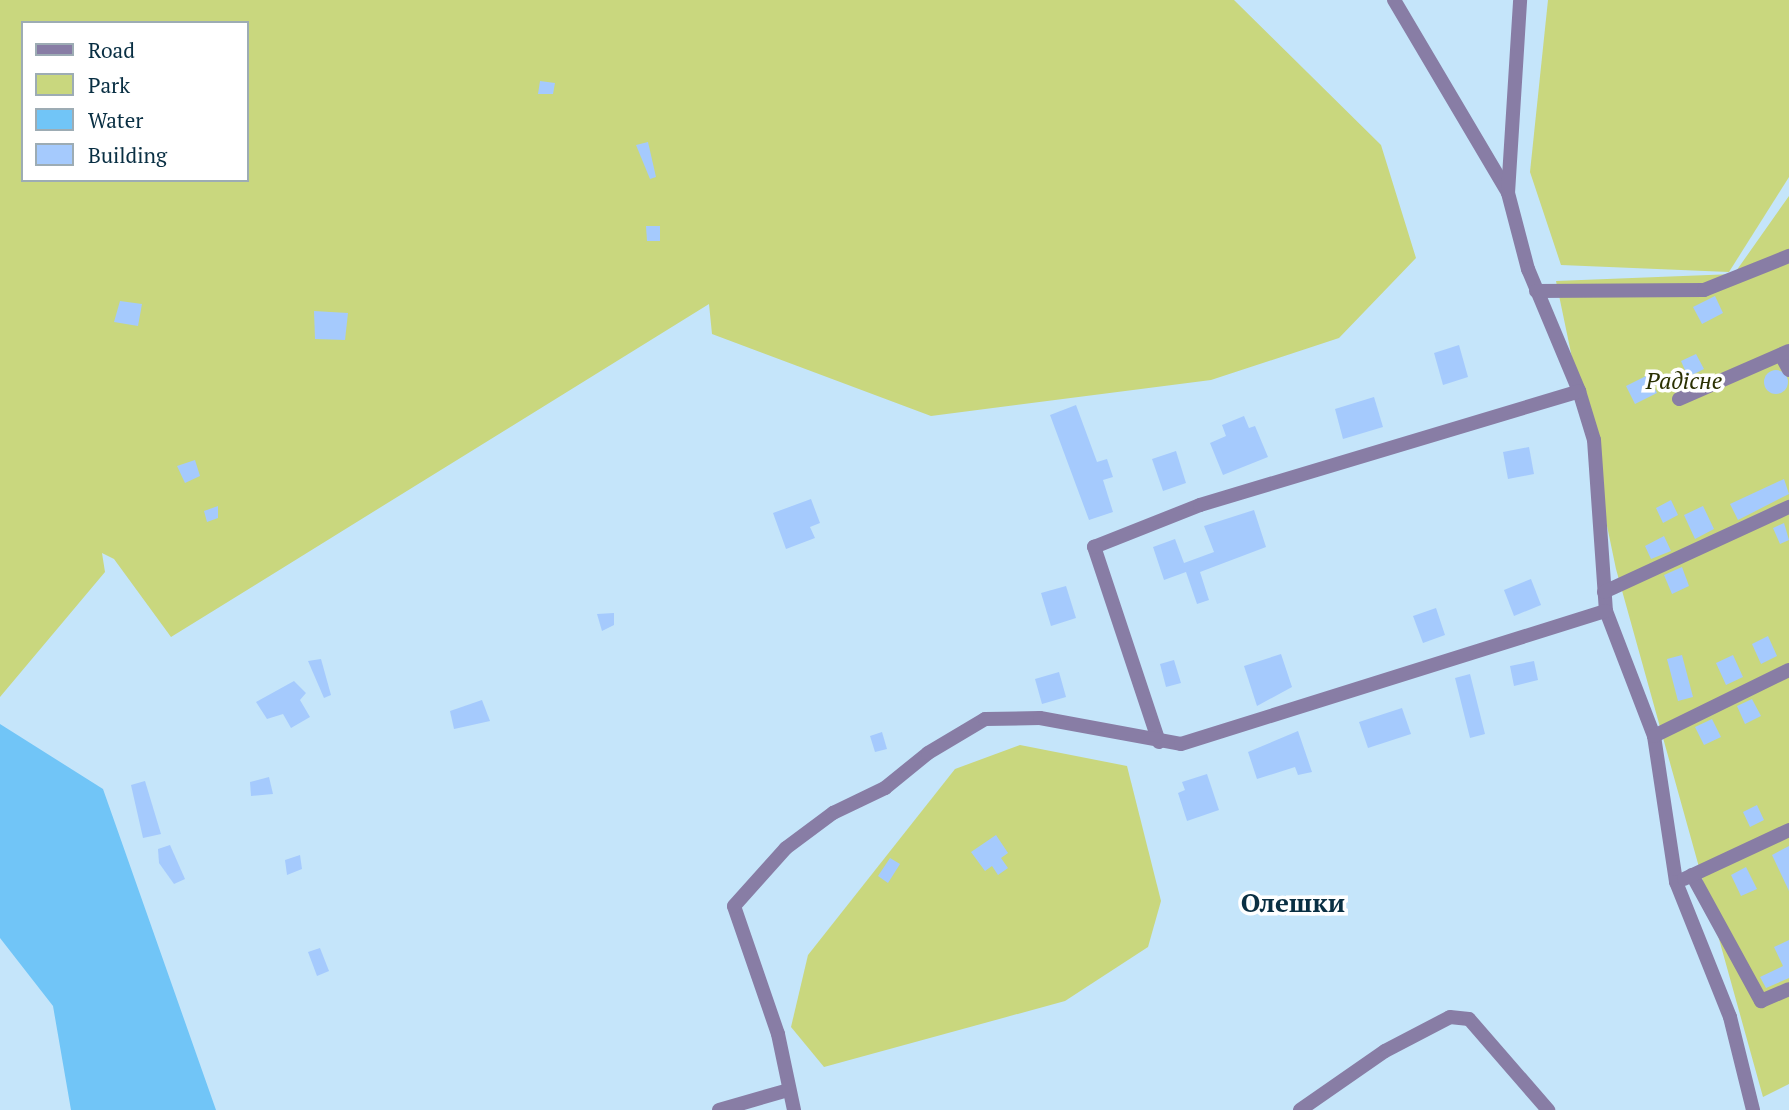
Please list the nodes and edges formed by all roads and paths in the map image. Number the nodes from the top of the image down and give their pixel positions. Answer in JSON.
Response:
{"nodes":[{"id":1,"x":1394,"y":0,"type":"edge"},
{"id":2,"x":1520,"y":0,"type":"edge"},
{"id":3,"x":1508,"y":193,"type":"junction"},
{"id":4,"x":1789,"y":256,"type":"edge"},
{"id":5,"x":1536,"y":291,"type":"junction"},
{"id":6,"x":1785,"y":353,"type":"edge"},
{"id":7,"x":1789,"y":370,"type":"edge"},
{"id":8,"x":1579,"y":391,"type":"junction"},
{"id":9,"x":1679,"y":399,"type":"dead end"},
{"id":10,"x":1789,"y":507,"type":"edge"},
{"id":11,"x":1604,"y":592,"type":"junction"},
{"id":12,"x":1606,"y":611,"type":"junction"},
{"id":13,"x":1789,"y":670,"type":"edge"},
{"id":14,"x":1654,"y":736,"type":"junction"},
{"id":15,"x":1159,"y":742,"type":"junction"},
{"id":16,"x":1789,"y":830,"type":"edge"},
{"id":17,"x":1692,"y":875,"type":"junction"},
{"id":18,"x":1676,"y":882,"type":"junction"},
{"id":19,"x":1789,"y":989,"type":"edge"},
{"id":20,"x":785,"y":1091,"type":"junction"},
{"id":21,"x":719,"y":1110,"type":"edge"},
{"id":22,"x":794,"y":1110,"type":"edge"},
{"id":23,"x":1300,"y":1110,"type":"edge"},
{"id":24,"x":1548,"y":1110,"type":"edge"},
{"id":25,"x":1753,"y":1110,"type":"edge"}],
"edges":[{"from":1,"to":3,"type":"street"},
{"from":2,"to":3,"type":"street"},
{"from":3,"to":5,"type":"street"},
{"from":4,"to":5,"type":"street"},
{"from":5,"to":8,"type":"street"},
{"from":6,"to":7,"type":"street"},
{"from":6,"to":9,"type":"street"},
{"from":8,"to":11,"type":"street"},
{"from":8,"to":15,"type":"street"},
{"from":10,"to":11,"type":"street"},
{"from":11,"to":12,"type":"street"},
{"from":12,"to":14,"type":"street"},
{"from":12,"to":15,"type":"street"},
{"from":13,"to":14,"type":"street"},
{"from":14,"to":18,"type":"street"},
{"from":15,"to":20,"type":"street"},
{"from":16,"to":17,"type":"street"},
{"from":17,"to":18,"type":"street"},
{"from":17,"to":19,"type":"street"},
{"from":18,"to":25,"type":"street"},
{"from":20,"to":21,"type":"street"},
{"from":20,"to":22,"type":"street"},
{"from":23,"to":24,"type":"street"}]}
